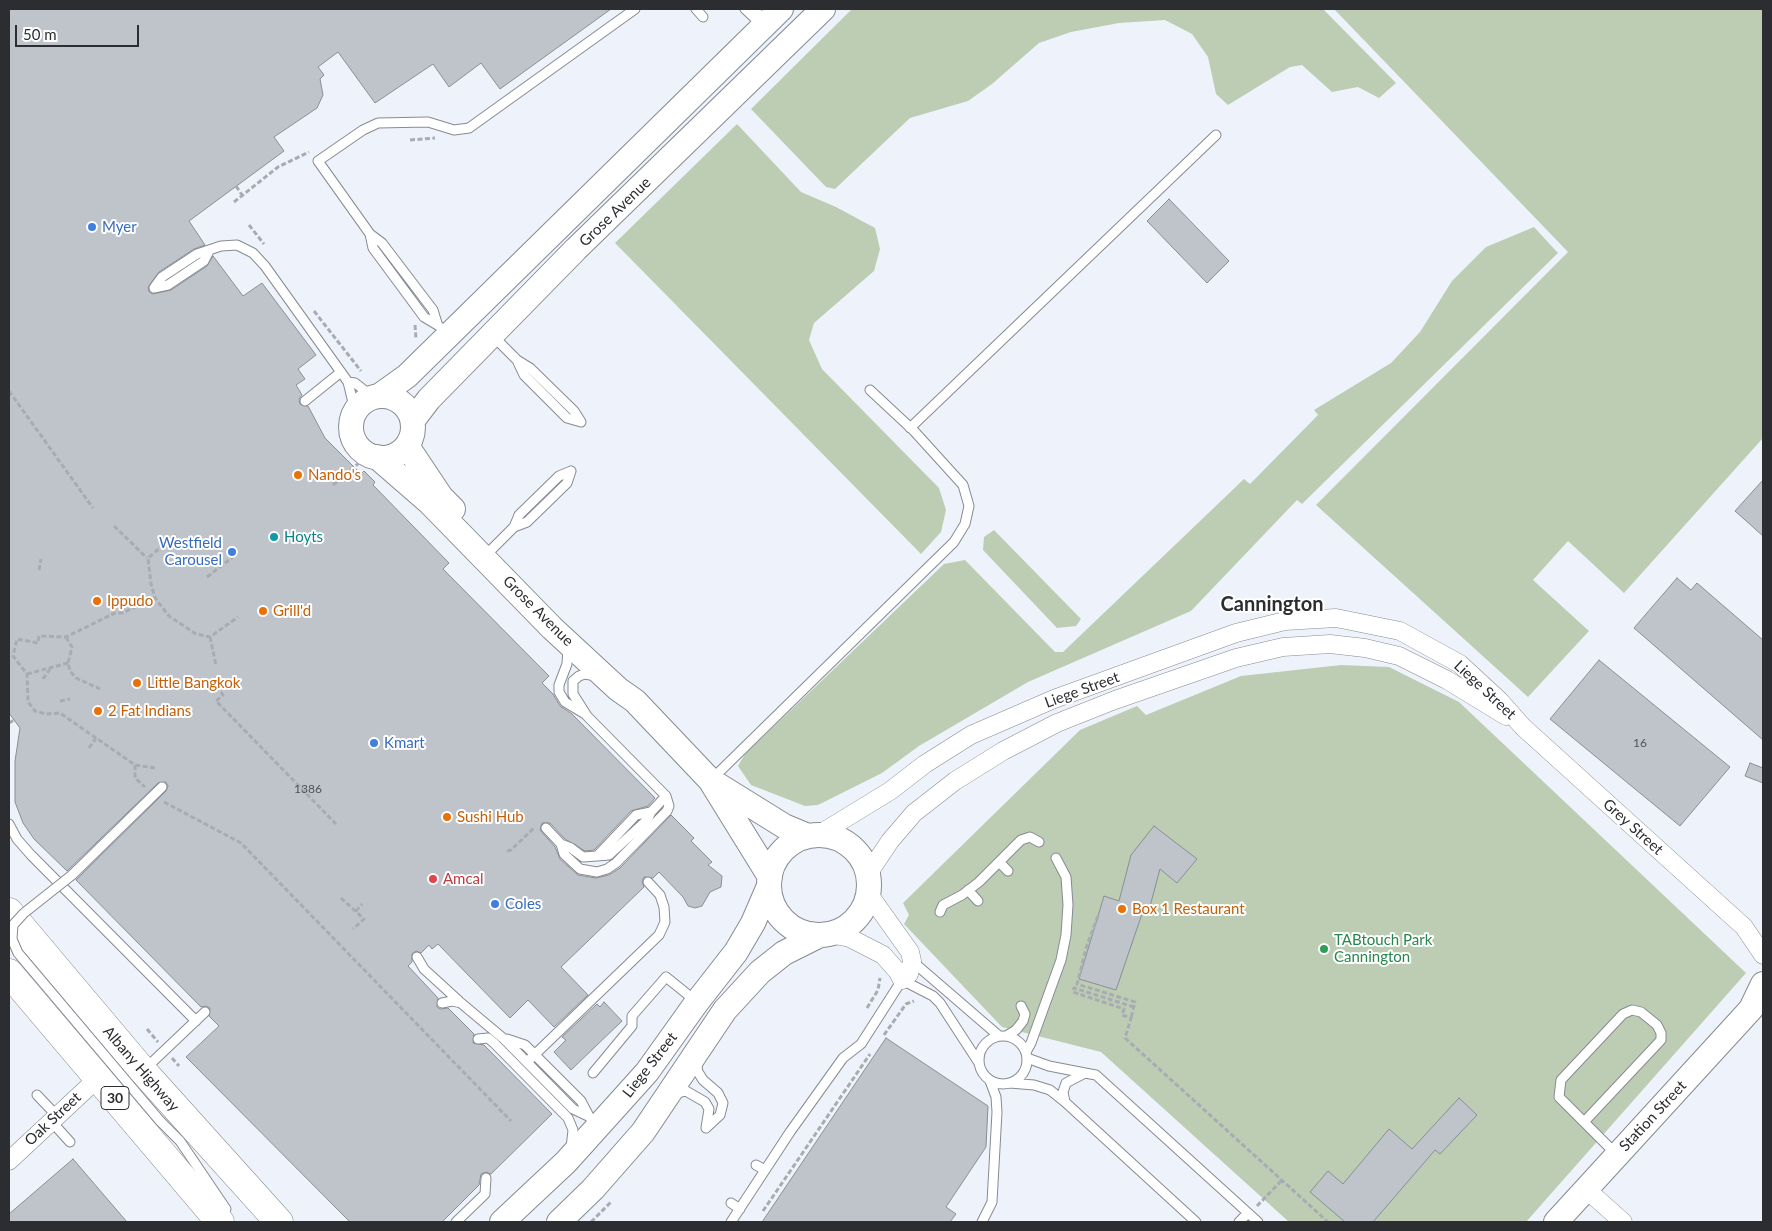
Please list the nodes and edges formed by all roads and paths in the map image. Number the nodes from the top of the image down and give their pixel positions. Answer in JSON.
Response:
{"nodes":[{"id":1,"x":635,"y":9,"type":"edge"},
{"id":2,"x":696,"y":9,"type":"edge"},
{"id":3,"x":745,"y":9,"type":"edge"},
{"id":4,"x":823,"y":9,"type":"edge"},
{"id":5,"x":770,"y":13,"type":"edge"},
{"id":6,"x":703,"y":17,"type":"dead end"},
{"id":7,"x":784,"y":47,"type":"junction"},
{"id":8,"x":1216,"y":135,"type":"dead end"},
{"id":9,"x":438,"y":137,"type":"dead end"},
{"id":10,"x":410,"y":140,"type":"dead end"},
{"id":11,"x":315,"y":148,"type":"dead end"},
{"id":12,"x":236,"y":186,"type":"dead end"},
{"id":13,"x":242,"y":195,"type":"junction"},
{"id":14,"x":234,"y":202,"type":"dead end"},
{"id":15,"x":249,"y":225,"type":"dead end"},
{"id":16,"x":266,"y":248,"type":"dead end"},
{"id":17,"x":210,"y":251,"type":"junction"},
{"id":18,"x":313,"y":309,"type":"dead end"},
{"id":19,"x":415,"y":324,"type":"dead end"},
{"id":20,"x":492,"y":335,"type":"junction"},
{"id":21,"x":416,"y":342,"type":"dead end"},
{"id":22,"x":454,"y":343,"type":"junction"},
{"id":23,"x":517,"y":360,"type":"junction"},
{"id":24,"x":341,"y":372,"type":"junction"},
{"id":25,"x":348,"y":382,"type":"junction"},
{"id":26,"x":870,"y":390,"type":"dead end"},
{"id":27,"x":9,"y":391,"type":"edge"},
{"id":28,"x":368,"y":395,"type":"junction"},
{"id":29,"x":305,"y":400,"type":"dead end"},
{"id":30,"x":413,"y":420,"type":"junction"},
{"id":31,"x":910,"y":428,"type":"junction"},
{"id":32,"x":407,"y":446,"type":"junction"},
{"id":33,"x":369,"y":459,"type":"junction"},
{"id":34,"x":333,"y":485,"type":"dead end"},
{"id":35,"x":92,"y":508,"type":"dead end"},
{"id":36,"x":114,"y":526,"type":"dead end"},
{"id":37,"x":514,"y":526,"type":"junction"},
{"id":38,"x":176,"y":535,"type":"dead end"},
{"id":39,"x":489,"y":552,"type":"junction"},
{"id":40,"x":233,"y":557,"type":"dead end"},
{"id":41,"x":148,"y":558,"type":"junction"},
{"id":42,"x":41,"y":559,"type":"dead end"},
{"id":43,"x":39,"y":570,"type":"dead end"},
{"id":44,"x":207,"y":577,"type":"dead end"},
{"id":45,"x":156,"y":598,"type":"junction"},
{"id":46,"x":238,"y":617,"type":"dead end"},
{"id":47,"x":66,"y":637,"type":"junction"},
{"id":48,"x":210,"y":637,"type":"junction"},
{"id":49,"x":567,"y":642,"type":"junction"},
{"id":50,"x":68,"y":663,"type":"junction"},
{"id":51,"x":216,"y":665,"type":"dead end"},
{"id":52,"x":51,"y":668,"type":"junction"},
{"id":53,"x":28,"y":674,"type":"junction"},
{"id":54,"x":606,"y":678,"type":"junction"},
{"id":55,"x":43,"y":679,"type":"dead end"},
{"id":56,"x":100,"y":689,"type":"dead end"},
{"id":57,"x":222,"y":692,"type":"dead end"},
{"id":58,"x":22,"y":695,"type":"dead end"},
{"id":59,"x":28,"y":695,"type":"junction"},
{"id":60,"x":70,"y":698,"type":"dead end"},
{"id":61,"x":60,"y":701,"type":"dead end"},
{"id":62,"x":636,"y":701,"type":"junction"},
{"id":63,"x":587,"y":716,"type":"junction"},
{"id":64,"x":14,"y":720,"type":"dead end"},
{"id":65,"x":9,"y":723,"type":"edge"},
{"id":66,"x":1523,"y":727,"type":"junction"},
{"id":67,"x":96,"y":738,"type":"junction"},
{"id":68,"x":89,"y":748,"type":"dead end"},
{"id":69,"x":135,"y":766,"type":"junction"},
{"id":70,"x":155,"y":768,"type":"dead end"},
{"id":71,"x":710,"y":780,"type":"junction"},
{"id":72,"x":162,"y":787,"type":"dead end"},
{"id":73,"x":154,"y":794,"type":"junction"},
{"id":74,"x":663,"y":800,"type":"junction"},
{"id":75,"x":9,"y":824,"type":"edge"},
{"id":76,"x":336,"y":824,"type":"dead end"},
{"id":77,"x":542,"y":826,"type":"joint"},
{"id":78,"x":813,"y":836,"type":"junction"},
{"id":79,"x":1039,"y":842,"type":"dead end"},
{"id":80,"x":561,"y":844,"type":"junction"},
{"id":81,"x":507,"y":851,"type":"dead end"},
{"id":82,"x":1056,"y":858,"type":"dead end"},
{"id":83,"x":999,"y":862,"type":"junction"},
{"id":84,"x":1008,"y":871,"type":"dead end"},
{"id":85,"x":769,"y":881,"type":"junction"},
{"id":86,"x":648,"y":882,"type":"dead end"},
{"id":87,"x":868,"y":884,"type":"junction"},
{"id":88,"x":968,"y":890,"type":"junction"},
{"id":89,"x":341,"y":898,"type":"dead end"},
{"id":90,"x":978,"y":900,"type":"dead end"},
{"id":91,"x":362,"y":904,"type":"dead end"},
{"id":92,"x":356,"y":911,"type":"junction"},
{"id":93,"x":9,"y":912,"type":"edge"},
{"id":94,"x":940,"y":912,"type":"dead end"},
{"id":95,"x":1098,"y":916,"type":"dead end"},
{"id":96,"x":1744,"y":927,"type":"junction"},
{"id":97,"x":353,"y":930,"type":"dead end"},
{"id":98,"x":825,"y":934,"type":"junction"},
{"id":99,"x":1763,"y":935,"type":"edge"},
{"id":100,"x":1763,"y":955,"type":"edge"},
{"id":101,"x":417,"y":957,"type":"dead end"},
{"id":102,"x":912,"y":961,"type":"junction"},
{"id":103,"x":424,"y":969,"type":"junction"},
{"id":104,"x":9,"y":973,"type":"edge"},
{"id":105,"x":877,"y":973,"type":"dead end"},
{"id":106,"x":417,"y":976,"type":"dead end"},
{"id":107,"x":902,"y":980,"type":"junction"},
{"id":108,"x":1763,"y":984,"type":"edge"},
{"id":109,"x":914,"y":1001,"type":"dead end"},
{"id":110,"x":697,"y":1002,"type":"junction"},
{"id":111,"x":442,"y":1003,"type":"dead end"},
{"id":112,"x":462,"y":1003,"type":"junction"},
{"id":113,"x":1021,"y":1006,"type":"dead end"},
{"id":114,"x":1757,"y":1006,"type":"edge"},
{"id":115,"x":1134,"y":1008,"type":"junction"},
{"id":116,"x":867,"y":1009,"type":"dead end"},
{"id":117,"x":205,"y":1012,"type":"dead end"},
{"id":118,"x":1130,"y":1018,"type":"junction"},
{"id":119,"x":196,"y":1021,"type":"junction"},
{"id":120,"x":1002,"y":1036,"type":"junction"},
{"id":121,"x":478,"y":1039,"type":"dead end"},
{"id":122,"x":504,"y":1039,"type":"junction"},
{"id":123,"x":879,"y":1042,"type":"dead end"},
{"id":124,"x":873,"y":1050,"type":"dead end"},
{"id":125,"x":696,"y":1053,"type":"junction"},
{"id":126,"x":535,"y":1055,"type":"junction"},
{"id":127,"x":1027,"y":1055,"type":"junction"},
{"id":128,"x":528,"y":1062,"type":"junction"},
{"id":129,"x":979,"y":1063,"type":"junction"},
{"id":130,"x":143,"y":1071,"type":"junction"},
{"id":131,"x":1085,"y":1072,"type":"junction"},
{"id":132,"x":593,"y":1073,"type":"dead end"},
{"id":133,"x":98,"y":1078,"type":"junction"},
{"id":134,"x":990,"y":1080,"type":"junction"},
{"id":135,"x":1010,"y":1083,"type":"junction"},
{"id":136,"x":37,"y":1095,"type":"dead end"},
{"id":137,"x":666,"y":1098,"type":"junction"},
{"id":138,"x":1064,"y":1102,"type":"junction"},
{"id":139,"x":54,"y":1118,"type":"junction"},
{"id":140,"x":510,"y":1120,"type":"dead end"},
{"id":141,"x":595,"y":1122,"type":"junction"},
{"id":142,"x":1584,"y":1122,"type":"junction"},
{"id":143,"x":70,"y":1142,"type":"dead end"},
{"id":144,"x":1617,"y":1155,"type":"junction"},
{"id":145,"x":9,"y":1161,"type":"edge"},
{"id":146,"x":566,"y":1162,"type":"junction"},
{"id":147,"x":756,"y":1165,"type":"dead end"},
{"id":148,"x":765,"y":1170,"type":"junction"},
{"id":149,"x":486,"y":1178,"type":"dead end"},
{"id":150,"x":1282,"y":1180,"type":"junction"},
{"id":151,"x":1586,"y":1189,"type":"junction"},
{"id":152,"x":258,"y":1201,"type":"junction"},
{"id":153,"x":731,"y":1203,"type":"dead end"},
{"id":154,"x":759,"y":1205,"type":"dead end"},
{"id":155,"x":740,"y":1209,"type":"junction"},
{"id":156,"x":1248,"y":1213,"type":"junction"},
{"id":157,"x":219,"y":1219,"type":"edge"},
{"id":158,"x":278,"y":1222,"type":"edge"},
{"id":159,"x":293,"y":1222,"type":"edge"},
{"id":160,"x":456,"y":1222,"type":"edge"},
{"id":161,"x":502,"y":1222,"type":"edge"},
{"id":162,"x":559,"y":1222,"type":"edge"},
{"id":163,"x":731,"y":1222,"type":"edge"},
{"id":164,"x":982,"y":1222,"type":"edge"},
{"id":165,"x":1196,"y":1222,"type":"edge"},
{"id":166,"x":1239,"y":1222,"type":"edge"},
{"id":167,"x":1258,"y":1222,"type":"edge"},
{"id":168,"x":1328,"y":1222,"type":"edge"},
{"id":169,"x":1556,"y":1222,"type":"edge"},
{"id":170,"x":1623,"y":1222,"type":"edge"}],
"edges":[{"from":1,"to":22,"type":"lane"},
{"from":2,"to":6,"type":"lane"},
{"from":3,"to":5,"type":"lane"},
{"from":4,"to":7,"type":"street","name":"Grose Avenue"},
{"from":5,"to":7,"type":"street"},
{"from":5,"to":22,"type":"street","name":"Grose Avenue"},
{"from":7,"to":20,"type":"street","name":"Grose Avenue"},
{"from":8,"to":31,"type":"lane"},
{"from":9,"to":10,"type":"path"},
{"from":11,"to":13,"type":"path"},
{"from":12,"to":13,"type":"path"},
{"from":13,"to":14,"type":"path"},
{"from":15,"to":16,"type":"path"},
{"from":17,"to":17,"type":"lane"},
{"from":17,"to":24,"type":"lane"},
{"from":18,"to":28,"type":"path"},
{"from":19,"to":21,"type":"path"},
{"from":20,"to":22,"type":"street","name":"Grose Avenue"},
{"from":20,"to":23,"type":"lane"},
{"from":22,"to":28,"type":"street","name":"Grose Avenue"},
{"from":22,"to":30,"type":"street","name":"Grose Avenue"},
{"from":23,"to":23,"type":"lane"},
{"from":24,"to":25,"type":"lane"},
{"from":24,"to":29,"type":"lane"},
{"from":25,"to":28,"type":"lane"},
{"from":25,"to":28,"type":"lane"},
{"from":26,"to":31,"type":"lane"},
{"from":27,"to":35,"type":"path"},
{"from":28,"to":30,"type":"street"},
{"from":28,"to":33,"type":"street"},
{"from":30,"to":32,"type":"street"},
{"from":31,"to":71,"type":"lane"},
{"from":32,"to":33,"type":"street"},
{"from":32,"to":39,"type":"street","name":"Grose Avenue"},
{"from":33,"to":34,"type":"path"},
{"from":33,"to":39,"type":"street","name":"Grose Avenue"},
{"from":36,"to":41,"type":"path"},
{"from":37,"to":37,"type":"lane"},
{"from":37,"to":39,"type":"lane"},
{"from":38,"to":41,"type":"path"},
{"from":39,"to":49,"type":"street","name":"Grose Avenue"},
{"from":39,"to":62,"type":"street","name":"Grose Avenue"},
{"from":40,"to":44,"type":"path"},
{"from":41,"to":45,"type":"path"},
{"from":42,"to":43,"type":"path"},
{"from":45,"to":47,"type":"path"},
{"from":45,"to":48,"type":"path"},
{"from":46,"to":48,"type":"path"},
{"from":47,"to":50,"type":"path"},
{"from":47,"to":53,"type":"path"},
{"from":48,"to":51,"type":"path"},
{"from":49,"to":54,"type":"street","name":"Grose Avenue"},
{"from":49,"to":63,"type":"lane"},
{"from":50,"to":52,"type":"path"},
{"from":50,"to":56,"type":"path"},
{"from":52,"to":53,"type":"path"},
{"from":52,"to":55,"type":"path"},
{"from":53,"to":59,"type":"path"},
{"from":54,"to":62,"type":"street","name":"Grose Avenue"},
{"from":54,"to":63,"type":"lane"},
{"from":57,"to":76,"type":"path"},
{"from":58,"to":59,"type":"path"},
{"from":59,"to":67,"type":"path"},
{"from":60,"to":61,"type":"path"},
{"from":62,"to":71,"type":"street","name":"Grose Avenue"},
{"from":63,"to":74,"type":"lane"},
{"from":64,"to":65,"type":"path"},
{"from":66,"to":78,"type":"street","name":"Liege Street"},
{"from":66,"to":87,"type":"street","name":"Liege Street"},
{"from":66,"to":96,"type":"street","name":"Grey Street"},
{"from":67,"to":68,"type":"path"},
{"from":67,"to":69,"type":"path"},
{"from":69,"to":70,"type":"path"},
{"from":69,"to":73,"type":"path"},
{"from":71,"to":78,"type":"street","name":"Grose Avenue"},
{"from":71,"to":85,"type":"street","name":"Grose Avenue"},
{"from":72,"to":73,"type":"lane"},
{"from":73,"to":140,"type":"path"},
{"from":73,"to":157,"type":"lane","bridge":true},
{"from":74,"to":80,"type":"lane"},
{"from":74,"to":80,"type":"lane"},
{"from":75,"to":119,"type":"lane"},
{"from":77,"to":80,"type":"lane"},
{"from":77,"to":81,"type":"path"},
{"from":78,"to":85,"type":"street"},
{"from":78,"to":87,"type":"street"},
{"from":79,"to":83,"type":"lane"},
{"from":82,"to":127,"type":"lane"},
{"from":83,"to":84,"type":"lane"},
{"from":83,"to":88,"type":"lane"},
{"from":85,"to":98,"type":"street"},
{"from":85,"to":110,"type":"street","name":"Liege Street"},
{"from":86,"to":126,"type":"lane"},
{"from":87,"to":98,"type":"street"},
{"from":87,"to":102,"type":"street"},
{"from":88,"to":90,"type":"lane"},
{"from":88,"to":94,"type":"lane"},
{"from":89,"to":92,"type":"path"},
{"from":91,"to":92,"type":"path"},
{"from":92,"to":97,"type":"path"},
{"from":93,"to":130,"type":"highway","name":"Albany Highway","number":"30"},
{"from":95,"to":115,"type":"path"},
{"from":96,"to":99,"type":"street","name":"Grey Street"},
{"from":96,"to":100,"type":"street","name":"Grey Street"},
{"from":98,"to":107,"type":"street"},
{"from":98,"to":125,"type":"street","name":"Liege Street"},
{"from":101,"to":103,"type":"lane"},
{"from":102,"to":107,"type":"street"},
{"from":102,"to":120,"type":"lane"},
{"from":103,"to":106,"type":"lane"},
{"from":103,"to":112,"type":"lane"},
{"from":104,"to":133,"type":"highway","number":"30"},
{"from":105,"to":116,"type":"path"},
{"from":107,"to":129,"type":"lane"},
{"from":107,"to":148,"type":"lane"},
{"from":108,"to":114,"type":"street","name":"Station Street"},
{"from":109,"to":123,"type":"path"},
{"from":110,"to":132,"type":"lane"},
{"from":110,"to":141,"type":"street","name":"Liege Street"},
{"from":111,"to":112,"type":"lane"},
{"from":112,"to":122,"type":"lane"},
{"from":113,"to":120,"type":"lane"},
{"from":114,"to":144,"type":"street","name":"Station Street"},
{"from":115,"to":118,"type":"path"},
{"from":115,"to":118,"type":"path"},
{"from":117,"to":119,"type":"lane"},
{"from":118,"to":150,"type":"path"},
{"from":119,"to":130,"type":"lane"},
{"from":120,"to":127,"type":"lane"},
{"from":120,"to":129,"type":"lane"},
{"from":121,"to":146,"type":"lane"},
{"from":122,"to":126,"type":"lane"},
{"from":122,"to":128,"type":"lane"},
{"from":124,"to":154,"type":"path"},
{"from":125,"to":137,"type":"street","name":"Liege Street"},
{"from":125,"to":137,"type":"lane"},
{"from":126,"to":128,"type":"lane"},
{"from":126,"to":141,"type":"lane"},
{"from":127,"to":131,"type":"lane"},
{"from":127,"to":135,"type":"lane"},
{"from":128,"to":141,"type":"lane"},
{"from":129,"to":134,"type":"lane"},
{"from":130,"to":152,"type":"highway","name":"Albany Highway","number":"30"},
{"from":131,"to":138,"type":"lane"},
{"from":131,"to":156,"type":"lane"},
{"from":133,"to":139,"type":"street","name":"Oak Street"},
{"from":133,"to":157,"type":"highway","number":"30"},
{"from":134,"to":135,"type":"lane"},
{"from":134,"to":164,"type":"lane"},
{"from":135,"to":138,"type":"lane"},
{"from":136,"to":139,"type":"lane"},
{"from":137,"to":162,"type":"street","name":"Liege Street"},
{"from":138,"to":165,"type":"lane"},
{"from":139,"to":143,"type":"lane"},
{"from":139,"to":145,"type":"street","name":"Oak Street"},
{"from":141,"to":146,"type":"street","name":"Liege Street"},
{"from":142,"to":142,"type":"lane"},
{"from":142,"to":144,"type":"lane"},
{"from":144,"to":151,"type":"street","name":"Station Street"},
{"from":146,"to":161,"type":"street","name":"Liege Street"},
{"from":147,"to":148,"type":"lane"},
{"from":148,"to":155,"type":"lane"},
{"from":149,"to":160,"type":"lane"},
{"from":150,"to":156,"type":"path"},
{"from":150,"to":168,"type":"path"},
{"from":151,"to":169,"type":"street","name":"Station Street"},
{"from":151,"to":170,"type":"street"},
{"from":152,"to":158,"type":"highway","name":"Albany Highway","number":"30"},
{"from":152,"to":159,"type":"highway"},
{"from":153,"to":155,"type":"lane"},
{"from":155,"to":163,"type":"lane"},
{"from":156,"to":166,"type":"lane"},
{"from":156,"to":167,"type":"lane"}]}
